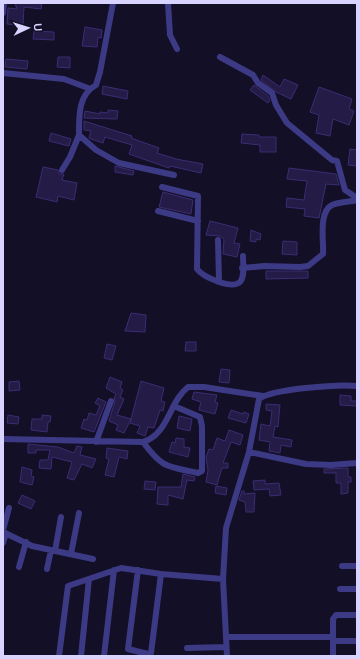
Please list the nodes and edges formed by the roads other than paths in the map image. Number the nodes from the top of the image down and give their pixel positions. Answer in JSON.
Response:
{"nodes":[{"id":1,"x":4,"y":3,"type":"edge"},
{"id":2,"x":113,"y":3,"type":"edge"},
{"id":3,"x":168,"y":3,"type":"edge"},
{"id":4,"x":3,"y":13,"type":"edge"},
{"id":5,"x":177,"y":48,"type":"dead end"},
{"id":6,"x":220,"y":57,"type":"dead end"},
{"id":7,"x":3,"y":73,"type":"edge"},
{"id":8,"x":88,"y":88,"type":"junction"},
{"id":9,"x":79,"y":135,"type":"junction"},
{"id":10,"x":62,"y":170,"type":"dead end"},
{"id":11,"x":174,"y":175,"type":"dead end"},
{"id":12,"x":162,"y":187,"type":"dead end"},
{"id":13,"x":357,"y":199,"type":"edge"},
{"id":14,"x":158,"y":211,"type":"dead end"},
{"id":15,"x":198,"y":221,"type":"junction"},
{"id":16,"x":218,"y":240,"type":"dead end"},
{"id":17,"x":243,"y":256,"type":"dead end"},
{"id":18,"x":242,"y":268,"type":"junction"},
{"id":19,"x":219,"y":281,"type":"junction"},
{"id":20,"x":357,"y":386,"type":"edge"},
{"id":21,"x":263,"y":396,"type":"junction"},
{"id":22,"x":111,"y":401,"type":"dead end"},
{"id":23,"x":174,"y":406,"type":"junction"},
{"id":24,"x":3,"y":439,"type":"edge"},
{"id":25,"x":96,"y":442,"type":"junction"},
{"id":26,"x":143,"y":442,"type":"junction"},
{"id":27,"x":250,"y":452,"type":"junction"},
{"id":28,"x":357,"y":463,"type":"edge"},
{"id":29,"x":9,"y":508,"type":"dead end"},
{"id":30,"x":79,"y":513,"type":"dead end"},
{"id":31,"x":61,"y":517,"type":"dead end"},
{"id":32,"x":4,"y":532,"type":"edge"},
{"id":33,"x":26,"y":542,"type":"junction"},
{"id":34,"x":3,"y":544,"type":"edge"},
{"id":35,"x":53,"y":550,"type":"junction"},
{"id":36,"x":71,"y":554,"type":"junction"},
{"id":37,"x":93,"y":559,"type":"dead end"},
{"id":38,"x":342,"y":566,"type":"dead end"},
{"id":39,"x":357,"y":566,"type":"edge"},
{"id":40,"x":19,"y":567,"type":"dead end"},
{"id":41,"x":46,"y":570,"type":"dead end"},
{"id":42,"x":114,"y":570,"type":"junction"},
{"id":43,"x":138,"y":570,"type":"junction"},
{"id":44,"x":161,"y":574,"type":"junction"},
{"id":45,"x":89,"y":579,"type":"junction"},
{"id":46,"x":223,"y":579,"type":"junction"},
{"id":47,"x":340,"y":589,"type":"dead end"},
{"id":48,"x":357,"y":589,"type":"edge"},
{"id":49,"x":357,"y":615,"type":"edge"},
{"id":50,"x":226,"y":637,"type":"junction"},
{"id":51,"x":333,"y":639,"type":"junction"},
{"id":52,"x":357,"y":641,"type":"edge"},
{"id":53,"x":226,"y":646,"type":"junction"},
{"id":54,"x":187,"y":648,"type":"dead end"},
{"id":55,"x":59,"y":656,"type":"edge"},
{"id":56,"x":81,"y":656,"type":"edge"},
{"id":57,"x":104,"y":656,"type":"edge"},
{"id":58,"x":227,"y":656,"type":"edge"},
{"id":59,"x":333,"y":656,"type":"edge"}],
"edges":[{"from":1,"to":4,"type":"street"},
{"from":2,"to":8,"type":"street"},
{"from":3,"to":5,"type":"street"},
{"from":6,"to":13,"type":"street"},
{"from":7,"to":8,"type":"street"},
{"from":8,"to":9,"type":"street"},
{"from":9,"to":10,"type":"street"},
{"from":9,"to":11,"type":"street"},
{"from":12,"to":15,"type":"street"},
{"from":13,"to":18,"type":"street"},
{"from":14,"to":15,"type":"street"},
{"from":15,"to":19,"type":"street"},
{"from":16,"to":19,"type":"street"},
{"from":17,"to":18,"type":"street"},
{"from":18,"to":19,"type":"street"},
{"from":20,"to":21,"type":"street"},
{"from":21,"to":23,"type":"street"},
{"from":21,"to":27,"type":"street"},
{"from":22,"to":25,"type":"street"},
{"from":23,"to":26,"type":"street"},
{"from":23,"to":26,"type":"street"},
{"from":24,"to":25,"type":"street"},
{"from":25,"to":26,"type":"street"},
{"from":27,"to":28,"type":"street"},
{"from":27,"to":46,"type":"street"},
{"from":29,"to":32,"type":"street"},
{"from":30,"to":36,"type":"street"},
{"from":31,"to":35,"type":"street"},
{"from":32,"to":33,"type":"street"},
{"from":32,"to":34,"type":"street"},
{"from":33,"to":35,"type":"street"},
{"from":33,"to":40,"type":"street"},
{"from":35,"to":36,"type":"street"},
{"from":35,"to":41,"type":"street"},
{"from":36,"to":37,"type":"street"},
{"from":38,"to":39,"type":"street"},
{"from":42,"to":43,"type":"street"},
{"from":42,"to":45,"type":"street"},
{"from":42,"to":57,"type":"street"},
{"from":43,"to":44,"type":"street"},
{"from":43,"to":44,"type":"street"},
{"from":44,"to":46,"type":"street"},
{"from":45,"to":55,"type":"street"},
{"from":45,"to":56,"type":"street"},
{"from":46,"to":50,"type":"street"},
{"from":47,"to":48,"type":"street"},
{"from":49,"to":51,"type":"street"},
{"from":50,"to":51,"type":"street"},
{"from":50,"to":53,"type":"street"},
{"from":51,"to":52,"type":"street"},
{"from":51,"to":59,"type":"street"},
{"from":53,"to":54,"type":"street"},
{"from":53,"to":58,"type":"street"}]}
